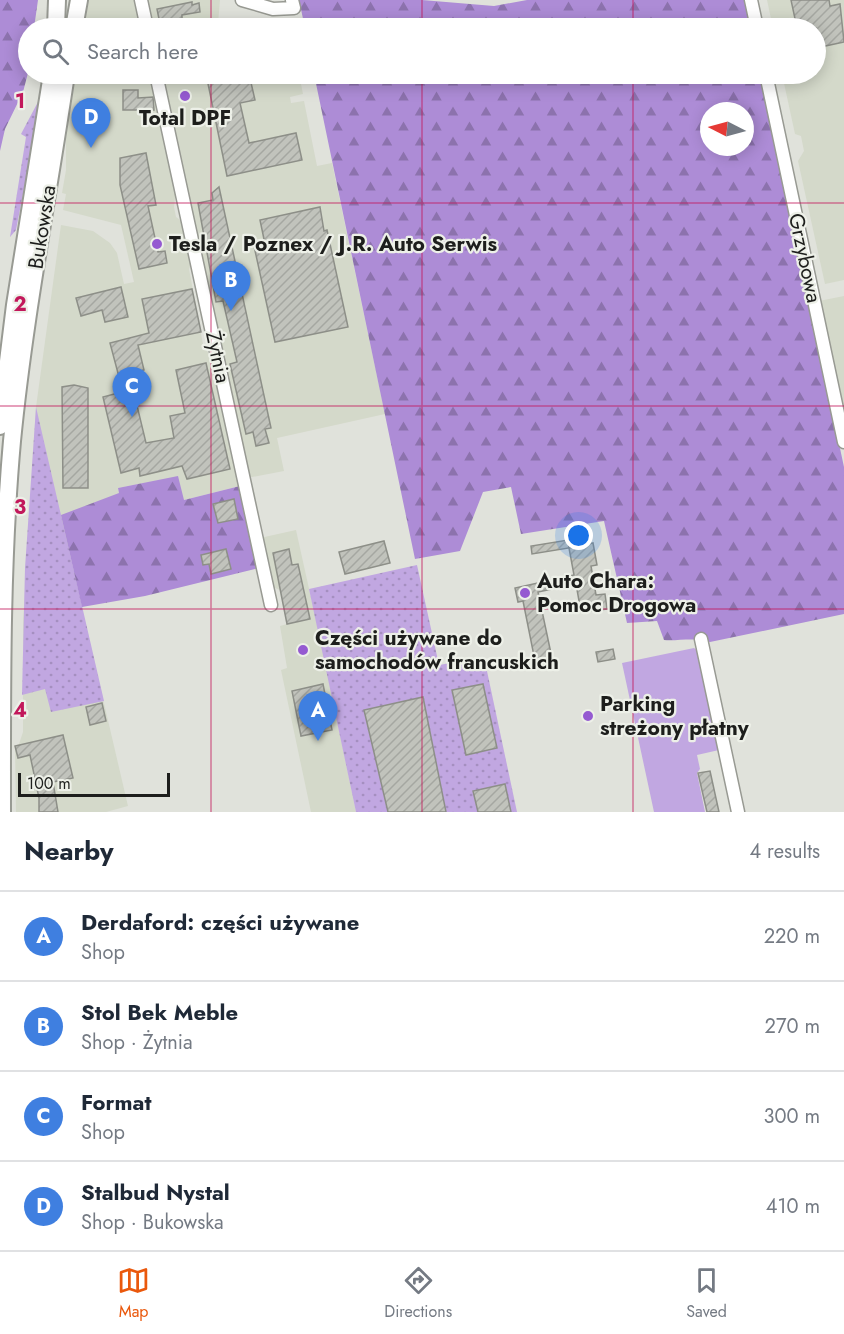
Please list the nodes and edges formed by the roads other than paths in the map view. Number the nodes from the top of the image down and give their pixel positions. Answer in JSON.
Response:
{"nodes":[{"id":1,"x":57,"y":0,"type":"edge"},
{"id":2,"x":79,"y":0,"type":"edge"},
{"id":3,"x":141,"y":0,"type":"edge"},
{"id":4,"x":242,"y":0,"type":"edge"},
{"id":5,"x":292,"y":0,"type":"edge"},
{"id":6,"x":751,"y":0,"type":"edge"},
{"id":7,"x":56,"y":18,"type":"edge"},
{"id":8,"x":76,"y":18,"type":"edge"},
{"id":9,"x":145,"y":18,"type":"edge"},
{"id":10,"x":755,"y":18,"type":"edge"},
{"id":11,"x":50,"y":84,"type":"edge"},
{"id":12,"x":64,"y":84,"type":"edge"},
{"id":13,"x":158,"y":84,"type":"edge"},
{"id":14,"x":768,"y":84,"type":"edge"},
{"id":15,"x":0,"y":426,"type":"edge"},
{"id":16,"x":844,"y":442,"type":"edge"},
{"id":17,"x":271,"y":605,"type":"dead end"},
{"id":18,"x":701,"y":639,"type":"dead end"},
{"id":19,"x":2,"y":812,"type":"edge"},
{"id":20,"x":738,"y":812,"type":"edge"}],
"edges":[{"from":1,"to":7,"type":"main road"},
{"from":2,"to":8,"type":"main road"},
{"from":3,"to":9,"type":"street"},
{"from":4,"to":5,"type":"street"},
{"from":6,"to":10,"type":"street"},
{"from":11,"to":15,"type":"main road","name":"Bukowska"},
{"from":12,"to":19,"type":"main road","name":"Bukowska"},
{"from":13,"to":17,"type":"street","name":"Żytnia"},
{"from":14,"to":16,"type":"street","name":"Grzybowa"},
{"from":18,"to":20,"type":"street"}]}
